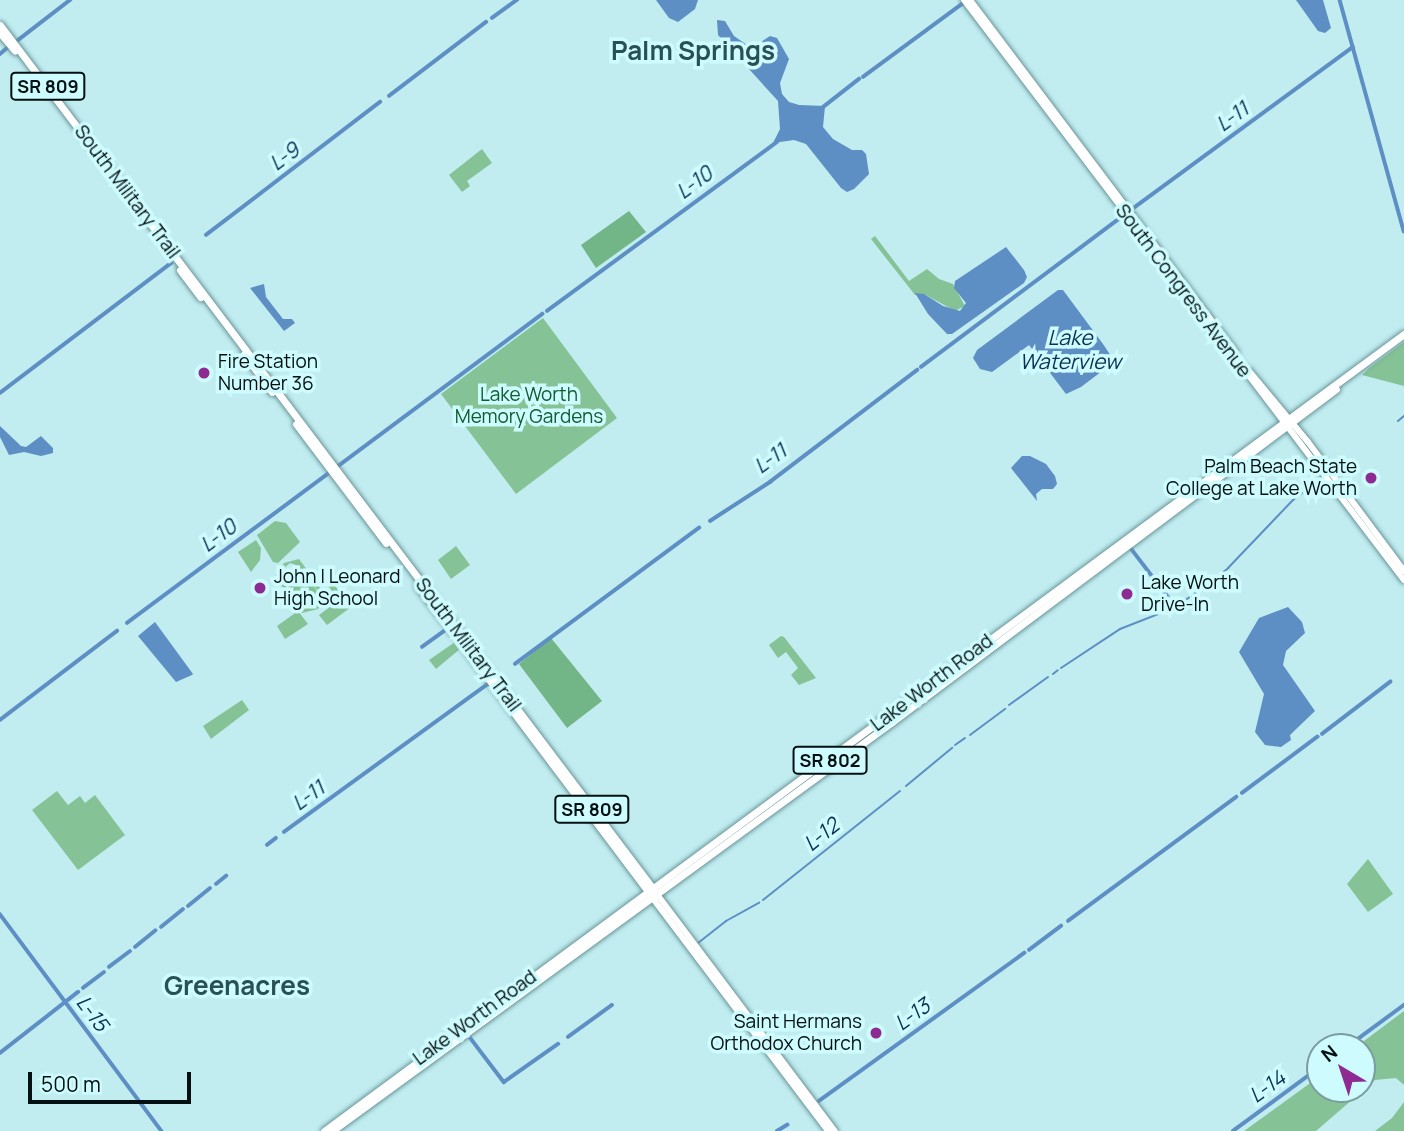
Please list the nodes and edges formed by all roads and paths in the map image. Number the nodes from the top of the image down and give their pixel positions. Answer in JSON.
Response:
{"nodes":[{"id":1,"x":964,"y":0,"type":"edge"},
{"id":2,"x":970,"y":0,"type":"edge"},
{"id":3,"x":977,"y":14,"type":"junction"},
{"id":4,"x":0,"y":29,"type":"edge"},
{"id":5,"x":1010,"y":57,"type":"junction"},
{"id":6,"x":53,"y":97,"type":"junction"},
{"id":7,"x":1078,"y":148,"type":"junction"},
{"id":8,"x":133,"y":202,"type":"junction"},
{"id":9,"x":1191,"y":301,"type":"junction"},
{"id":10,"x":1199,"y":304,"type":"junction"},
{"id":11,"x":1203,"y":314,"type":"junction"},
{"id":12,"x":1404,"y":334,"type":"edge"},
{"id":13,"x":1404,"y":339,"type":"edge"},
{"id":14,"x":278,"y":396,"type":"junction"},
{"id":15,"x":1287,"y":422,"type":"junction"},
{"id":16,"x":323,"y":460,"type":"junction"},
{"id":17,"x":1231,"y":463,"type":"junction"},
{"id":18,"x":344,"y":480,"type":"junction"},
{"id":19,"x":1196,"y":486,"type":"junction"},
{"id":20,"x":1185,"y":501,"type":"junction"},
{"id":21,"x":1404,"y":571,"type":"edge"},
{"id":22,"x":1404,"y":580,"type":"edge"},
{"id":23,"x":1021,"y":619,"type":"junction"},
{"id":24,"x":970,"y":658,"type":"junction"},
{"id":25,"x":531,"y":732,"type":"junction"},
{"id":26,"x":572,"y":786,"type":"junction"},
{"id":27,"x":591,"y":812,"type":"junction"},
{"id":28,"x":741,"y":826,"type":"junction"},
{"id":29,"x":720,"y":841,"type":"junction"},
{"id":30,"x":652,"y":892,"type":"junction"},
{"id":31,"x":396,"y":1075,"type":"junction"},
{"id":32,"x":391,"y":1086,"type":"junction"},
{"id":33,"x":324,"y":1131,"type":"edge"},
{"id":34,"x":332,"y":1131,"type":"edge"},
{"id":35,"x":828,"y":1131,"type":"edge"},
{"id":36,"x":835,"y":1131,"type":"edge"}],
"edges":[{"from":1,"to":3,"type":"main road","name":"South Congress Avenue"},
{"from":2,"to":3,"type":"main road","name":"South Congress Avenue"},
{"from":3,"to":5,"type":"main road","name":"South Congress Avenue"},
{"from":4,"to":6,"type":"main road","name":"South Military Trail","number":"SR 809"},
{"from":4,"to":6,"type":"main road","name":"South Military Trail","number":"SR 809"},
{"from":5,"to":7,"type":"main road","name":"South Congress Avenue"},
{"from":5,"to":7,"type":"main road","name":"South Congress Avenue"},
{"from":6,"to":8,"type":"main road","name":"South Military Trail","number":"SR 809"},
{"from":6,"to":8,"type":"main road","name":"South Military Trail","number":"SR 809"},
{"from":7,"to":9,"type":"main road","name":"South Congress Avenue"},
{"from":7,"to":10,"type":"main road","name":"South Congress Avenue"},
{"from":8,"to":14,"type":"main road","name":"South Military Trail","number":"SR 809"},
{"from":9,"to":10,"type":"main road"},
{"from":9,"to":11,"type":"main road","name":"South Congress Avenue"},
{"from":10,"to":11,"type":"main road","name":"South Congress Avenue"},
{"from":11,"to":15,"type":"main road","name":"South Congress Avenue"},
{"from":12,"to":15,"type":"main road","name":"Lake Worth Road","number":"SR 802"},
{"from":13,"to":15,"type":"main road","name":"Lake Worth Road","number":"SR 802"},
{"from":14,"to":16,"type":"main road","name":"South Military Trail","number":"SR 809"},
{"from":14,"to":18,"type":"main road","name":"South Military Trail","number":"SR 809"},
{"from":15,"to":17,"type":"main road","name":"Lake Worth Road","number":"SR 802"},
{"from":15,"to":17,"type":"main road","name":"Lake Worth Road","number":"SR 802"},
{"from":15,"to":21,"type":"main road","name":"South Congress Avenue"},
{"from":15,"to":22,"type":"main road","name":"South Congress Avenue"},
{"from":16,"to":18,"type":"main road"},
{"from":16,"to":25,"type":"main road","name":"South Military Trail","number":"SR 809"},
{"from":17,"to":19,"type":"main road","name":"Lake Worth Road","number":"SR 802"},
{"from":17,"to":20,"type":"main road","name":"Lake Worth Road","number":"SR 802"},
{"from":18,"to":25,"type":"main road","name":"South Military Trail","number":"SR 809"},
{"from":19,"to":20,"type":"main road"},
{"from":19,"to":23,"type":"main road","name":"Lake Worth Road","number":"SR 802"},
{"from":20,"to":23,"type":"main road","name":"Lake Worth Road","number":"SR 802"},
{"from":23,"to":24,"type":"main road","name":"Lake Worth Road","number":"SR 802"},
{"from":23,"to":24,"type":"main road","name":"Lake Worth Road","number":"SR 802"},
{"from":24,"to":28,"type":"main road","name":"Lake Worth Road","number":"SR 802"},
{"from":24,"to":28,"type":"main road","name":"Lake Worth Road","number":"SR 802"},
{"from":25,"to":26,"type":"main road","name":"South Military Trail","number":"SR 809"},
{"from":25,"to":26,"type":"main road","name":"South Military Trail","number":"SR 809"},
{"from":26,"to":27,"type":"main road","name":"South Military Trail","number":"SR 809"},
{"from":27,"to":30,"type":"main road","name":"South Military Trail","number":"SR 809"},
{"from":27,"to":30,"type":"main road","name":"South Military Trail","number":"SR 809"},
{"from":28,"to":29,"type":"main road","name":"Lake Worth Road","number":"SR 802"},
{"from":29,"to":30,"type":"main road","name":"Lake Worth Road","number":"SR 802"},
{"from":29,"to":30,"type":"main road","name":"Lake Worth Road","number":"SR 802"},
{"from":30,"to":31,"type":"main road","name":"Lake Worth Road","number":"SR 802"},
{"from":30,"to":32,"type":"main road","name":"Lake Worth Road","number":"SR 802"},
{"from":30,"to":35,"type":"main road","name":"South Military Trail"},
{"from":30,"to":36,"type":"main road","name":"South Military Trail"},
{"from":31,"to":32,"type":"main road"},
{"from":31,"to":33,"type":"main road","name":"Lake Worth Road","number":"SR 802"},
{"from":32,"to":34,"type":"main road","name":"Lake Worth Road","number":"SR 802"}]}
